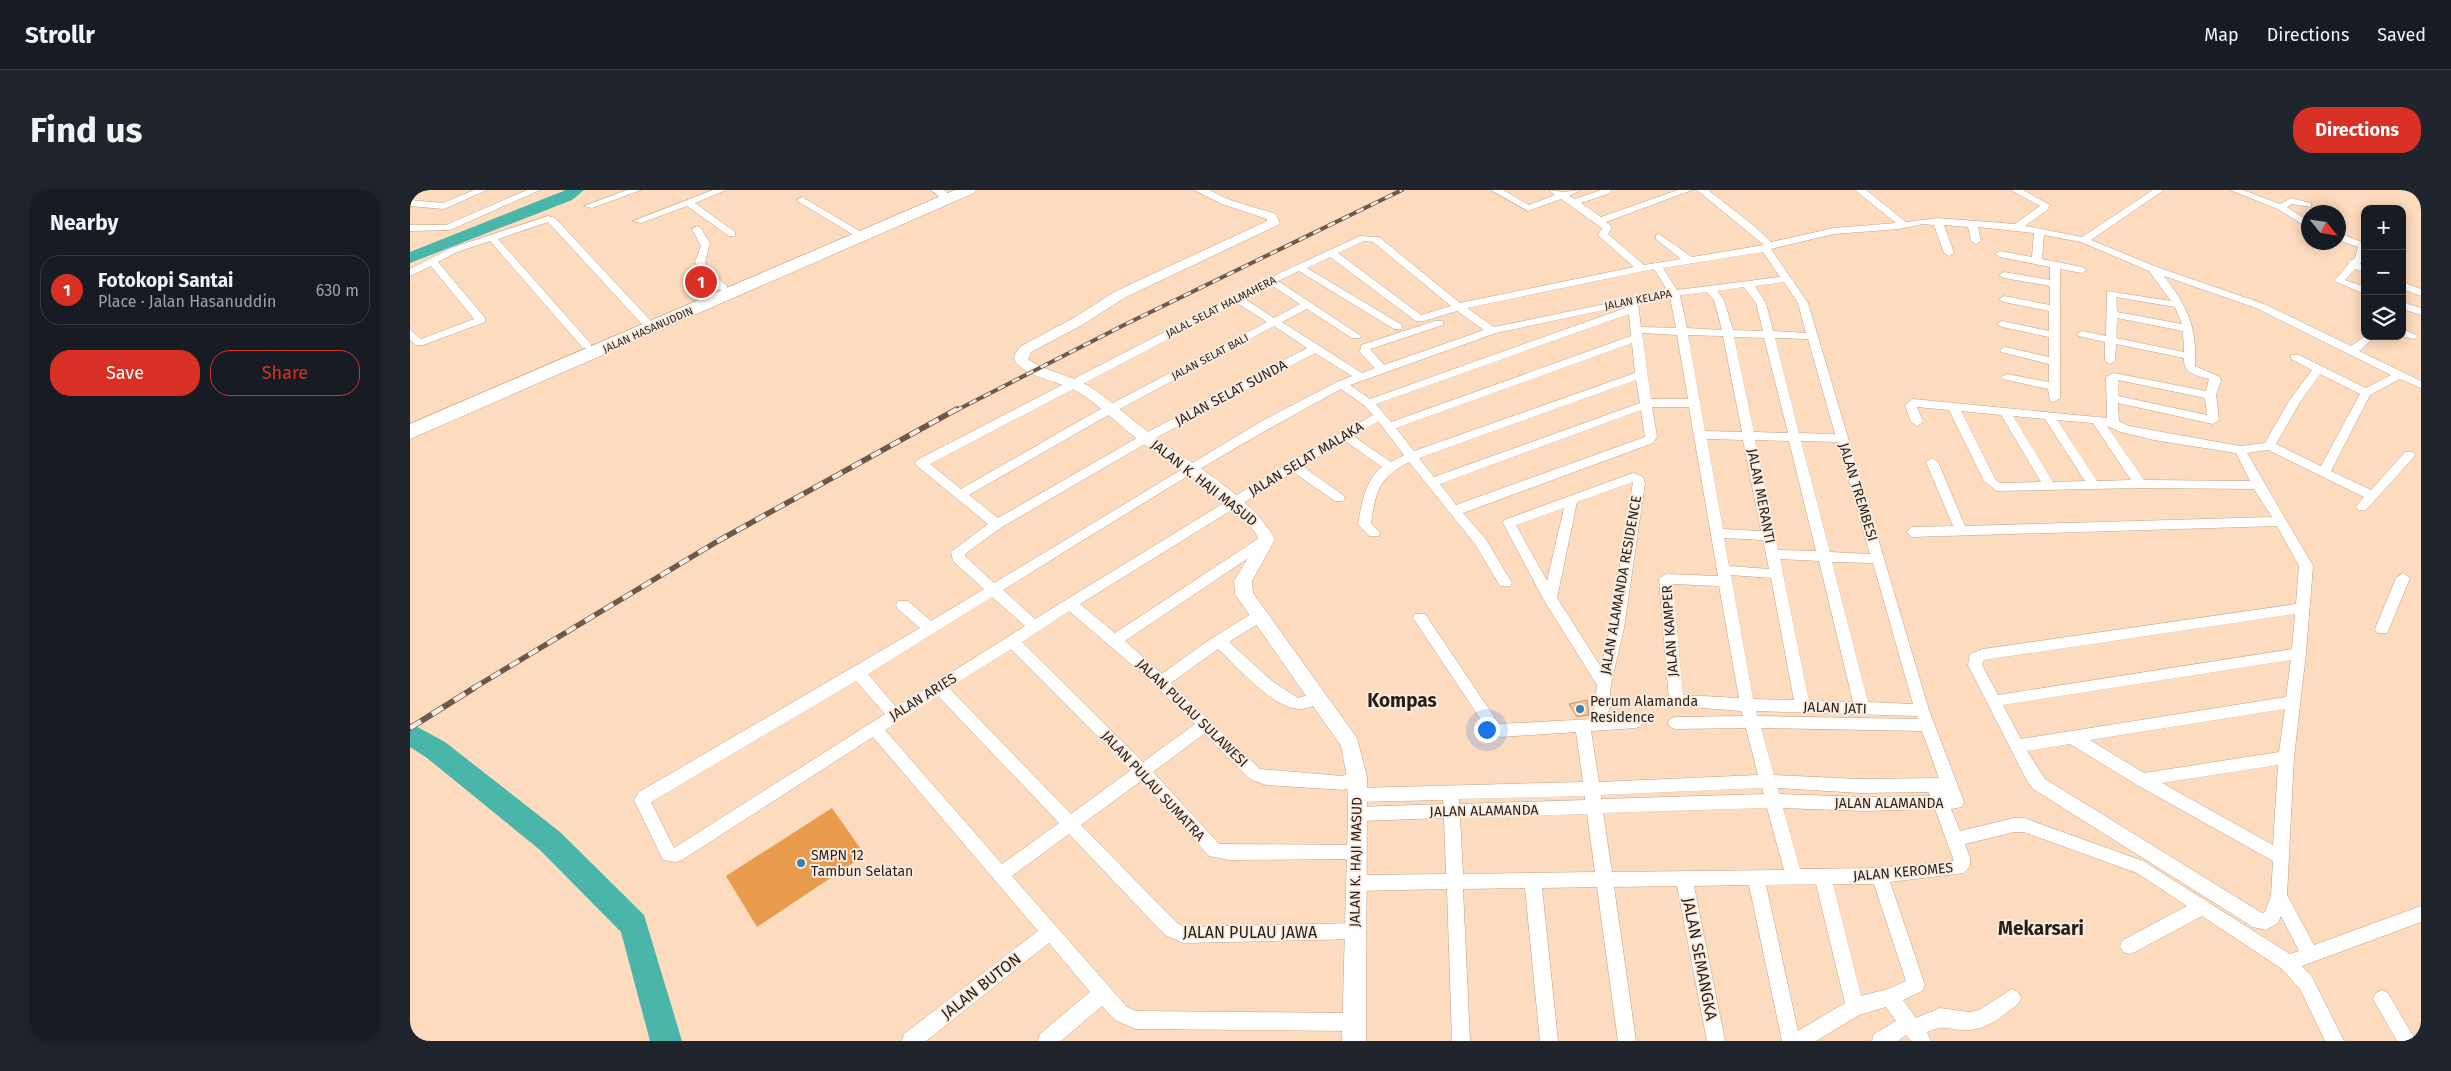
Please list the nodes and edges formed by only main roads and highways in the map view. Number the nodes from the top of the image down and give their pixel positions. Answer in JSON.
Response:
{"nodes":[{"id":1,"x":968,"y":190,"type":"edge"},
{"id":2,"x":945,"y":193,"type":"edge"},
{"id":3,"x":410,"y":423,"type":"edge"},
{"id":4,"x":410,"y":432,"type":"edge"}],
"edges":[{"from":1,"to":2,"type":"highway","name":"JALAN HASANUDDIN"},
{"from":2,"to":3,"type":"highway","name":"JALAN HASANUDDIN"},
{"from":2,"to":4,"type":"highway","name":"JALAN HASANUDDIN"}]}
